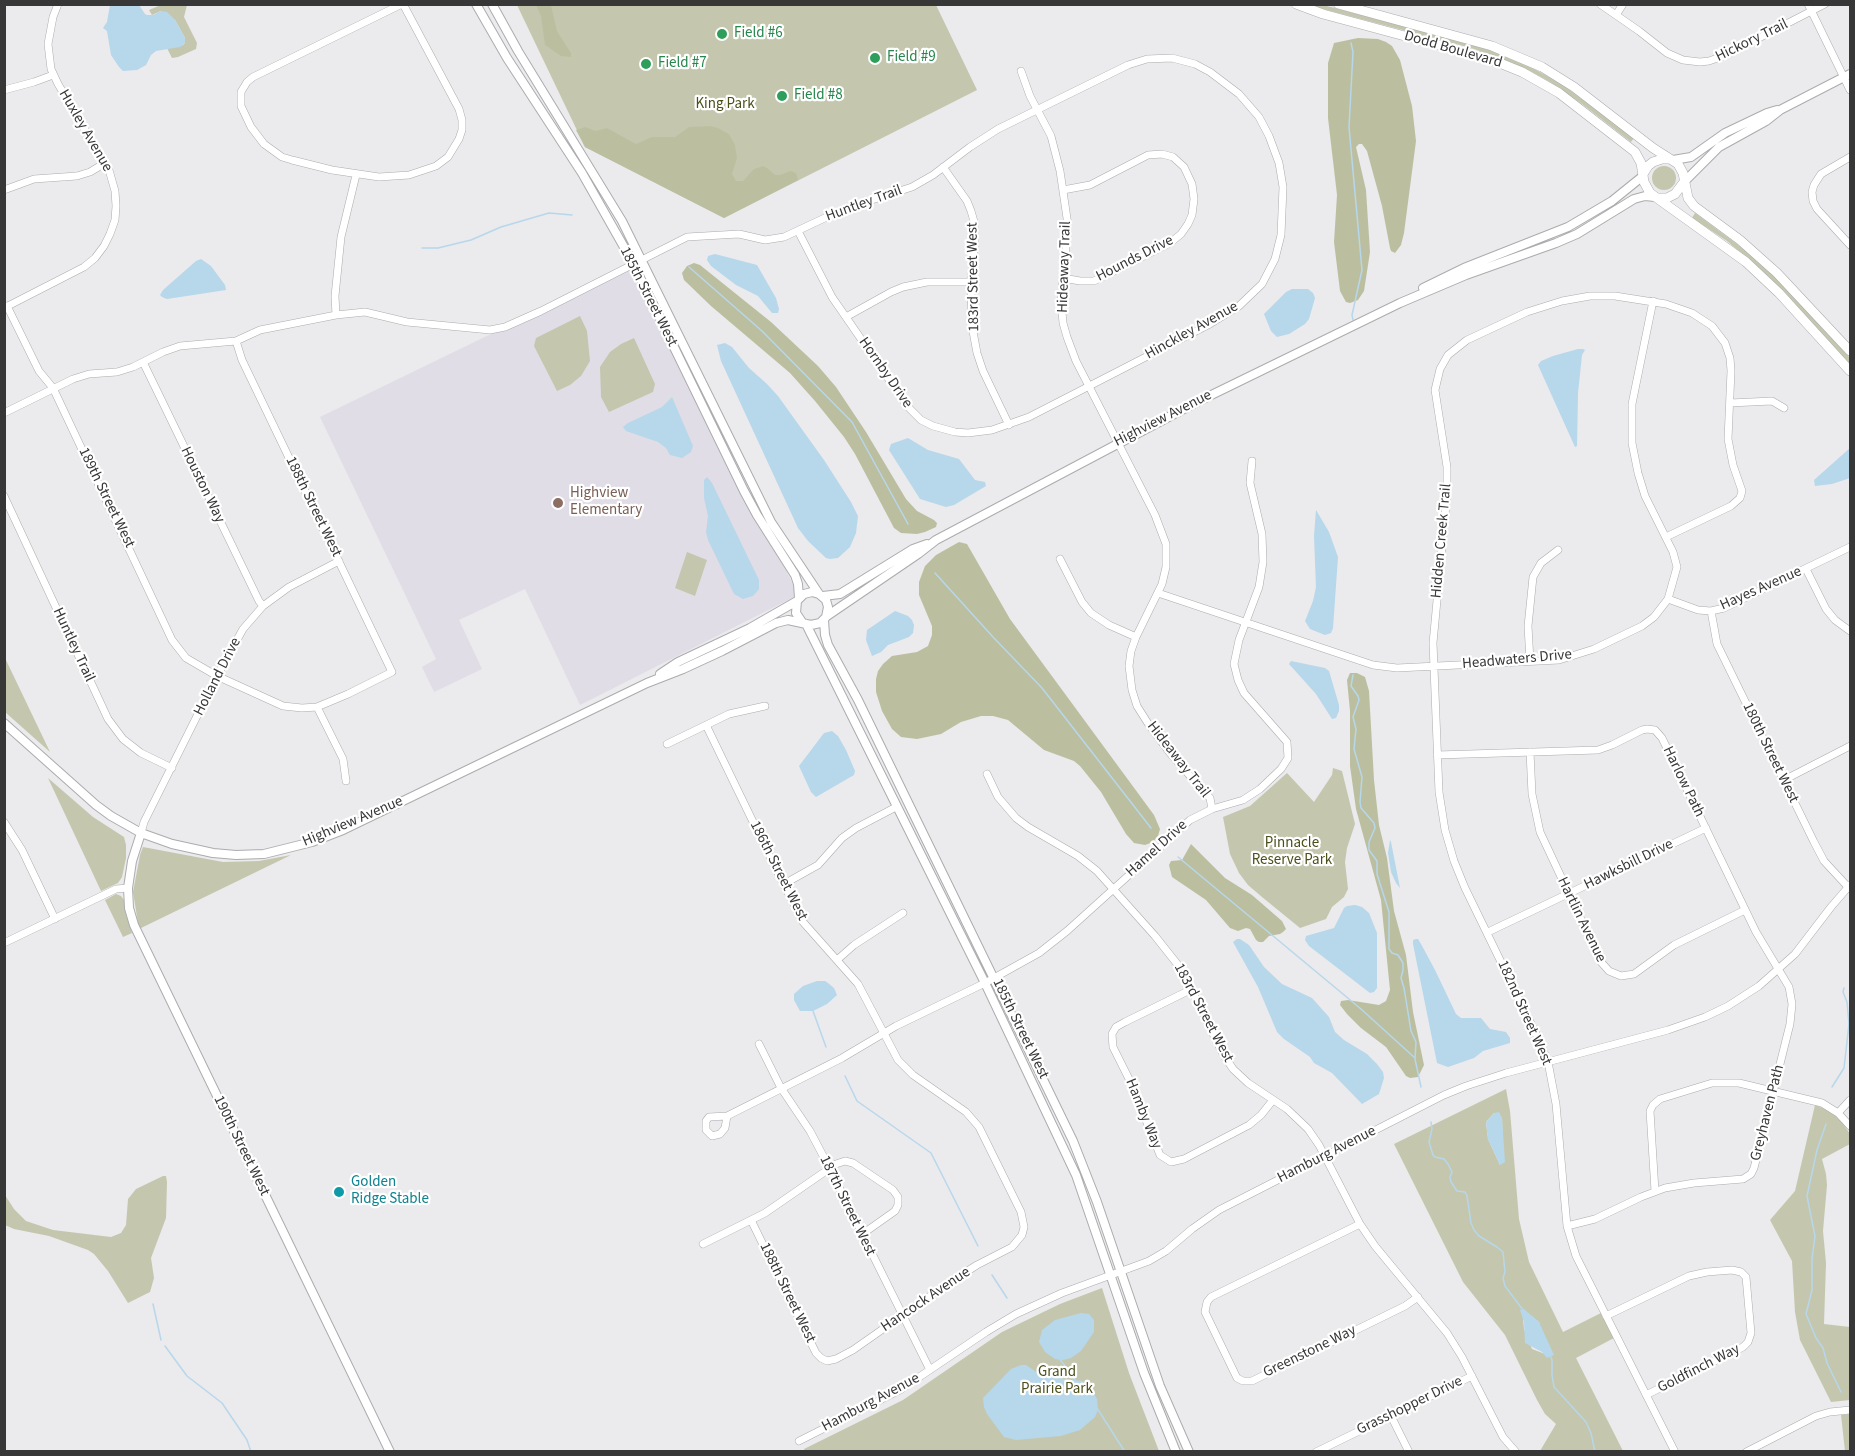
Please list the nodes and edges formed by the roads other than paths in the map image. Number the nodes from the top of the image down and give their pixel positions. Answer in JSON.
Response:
{"nodes":[{"id":1,"x":57,"y":4,"type":"edge"},
{"id":2,"x":403,"y":4,"type":"edge"},
{"id":3,"x":476,"y":4,"type":"edge"},
{"id":4,"x":492,"y":4,"type":"edge"},
{"id":5,"x":1296,"y":4,"type":"edge"},
{"id":6,"x":1338,"y":4,"type":"edge"},
{"id":7,"x":1600,"y":4,"type":"edge"},
{"id":8,"x":1623,"y":4,"type":"edge"},
{"id":9,"x":1825,"y":4,"type":"edge"},
{"id":10,"x":1810,"y":8,"type":"edge"},
{"id":11,"x":1616,"y":15,"type":"junction"},
{"id":12,"x":1021,"y":71,"type":"dead end"},
{"id":13,"x":53,"y":75,"type":"junction"},
{"id":14,"x":1847,"y":76,"type":"edge"},
{"id":15,"x":4,"y":90,"type":"edge"},
{"id":16,"x":1851,"y":90,"type":"edge"},
{"id":17,"x":1038,"y":110,"type":"junction"},
{"id":18,"x":1780,"y":110,"type":"junction"},
{"id":19,"x":1851,"y":157,"type":"edge"},
{"id":20,"x":1672,"y":159,"type":"junction"},
{"id":21,"x":105,"y":163,"type":"junction"},
{"id":22,"x":943,"y":167,"type":"junction"},
{"id":23,"x":356,"y":175,"type":"junction"},
{"id":24,"x":1643,"y":175,"type":"junction"},
{"id":25,"x":1684,"y":181,"type":"junction"},
{"id":26,"x":4,"y":190,"type":"edge"},
{"id":27,"x":1063,"y":190,"type":"junction"},
{"id":28,"x":1656,"y":197,"type":"junction"},
{"id":29,"x":798,"y":231,"type":"junction"},
{"id":30,"x":1851,"y":245,"type":"edge"},
{"id":31,"x":642,"y":259,"type":"junction"},
{"id":32,"x":633,"y":263,"type":"junction"},
{"id":33,"x":1063,"y":278,"type":"junction"},
{"id":34,"x":971,"y":282,"type":"junction"},
{"id":35,"x":1653,"y":302,"type":"junction"},
{"id":36,"x":1400,"y":303,"type":"junction"},
{"id":37,"x":6,"y":307,"type":"edge"},
{"id":38,"x":336,"y":315,"type":"junction"},
{"id":39,"x":846,"y":317,"type":"junction"},
{"id":40,"x":236,"y":341,"type":"junction"},
{"id":41,"x":1851,"y":351,"type":"edge"},
{"id":42,"x":142,"y":362,"type":"junction"},
{"id":43,"x":1851,"y":371,"type":"edge"},
{"id":44,"x":1089,"y":386,"type":"junction"},
{"id":45,"x":54,"y":388,"type":"junction"},
{"id":46,"x":1730,"y":403,"type":"junction"},
{"id":47,"x":1784,"y":408,"type":"dead end"},
{"id":48,"x":4,"y":414,"type":"edge"},
{"id":49,"x":1008,"y":425,"type":"junction"},
{"id":50,"x":1118,"y":442,"type":"junction"},
{"id":51,"x":1252,"y":462,"type":"dead end"},
{"id":52,"x":4,"y":496,"type":"edge"},
{"id":53,"x":1666,"y":537,"type":"junction"},
{"id":54,"x":931,"y":543,"type":"junction"},
{"id":55,"x":1851,"y":547,"type":"edge"},
{"id":56,"x":1558,"y":550,"type":"dead end"},
{"id":57,"x":1059,"y":560,"type":"dead end"},
{"id":58,"x":339,"y":561,"type":"junction"},
{"id":59,"x":1806,"y":569,"type":"junction"},
{"id":60,"x":1158,"y":593,"type":"junction"},
{"id":61,"x":821,"y":595,"type":"junction"},
{"id":62,"x":798,"y":600,"type":"junction"},
{"id":63,"x":1668,"y":600,"type":"junction"},
{"id":64,"x":263,"y":606,"type":"junction"},
{"id":65,"x":1711,"y":611,"type":"junction"},
{"id":66,"x":825,"y":618,"type":"junction"},
{"id":67,"x":804,"y":623,"type":"junction"},
{"id":68,"x":1245,"y":623,"type":"junction"},
{"id":69,"x":1851,"y":632,"type":"edge"},
{"id":70,"x":1136,"y":637,"type":"junction"},
{"id":71,"x":1530,"y":661,"type":"junction"},
{"id":72,"x":1434,"y":667,"type":"junction"},
{"id":73,"x":217,"y":676,"type":"junction"},
{"id":74,"x":647,"y":683,"type":"junction"},
{"id":75,"x":318,"y":706,"type":"junction"},
{"id":76,"x":765,"y":706,"type":"dead end"},
{"id":77,"x":4,"y":723,"type":"edge"},
{"id":78,"x":706,"y":725,"type":"junction"},
{"id":79,"x":667,"y":744,"type":"dead end"},
{"id":80,"x":1851,"y":746,"type":"edge"},
{"id":81,"x":1530,"y":752,"type":"junction"},
{"id":82,"x":1437,"y":755,"type":"junction"},
{"id":83,"x":172,"y":768,"type":"junction"},
{"id":84,"x":987,"y":774,"type":"dead end"},
{"id":85,"x":1784,"y":780,"type":"junction"},
{"id":86,"x":346,"y":781,"type":"dead end"},
{"id":87,"x":896,"y":807,"type":"junction"},
{"id":88,"x":1212,"y":809,"type":"junction"},
{"id":89,"x":4,"y":822,"type":"edge"},
{"id":90,"x":1706,"y":828,"type":"junction"},
{"id":91,"x":12,"y":833,"type":"junction"},
{"id":92,"x":141,"y":833,"type":"junction"},
{"id":93,"x":4,"y":838,"type":"edge"},
{"id":94,"x":784,"y":884,"type":"junction"},
{"id":95,"x":1849,"y":886,"type":"edge"},
{"id":96,"x":128,"y":888,"type":"junction"},
{"id":97,"x":1113,"y":889,"type":"junction"},
{"id":98,"x":1568,"y":894,"type":"junction"},
{"id":99,"x":1745,"y":910,"type":"junction"},
{"id":100,"x":903,"y":913,"type":"dead end"},
{"id":101,"x":55,"y":919,"type":"junction"},
{"id":102,"x":1488,"y":932,"type":"junction"},
{"id":103,"x":4,"y":943,"type":"edge"},
{"id":104,"x":837,"y":960,"type":"junction"},
{"id":105,"x":1779,"y":969,"type":"junction"},
{"id":106,"x":994,"y":978,"type":"junction"},
{"id":107,"x":985,"y":983,"type":"junction"},
{"id":108,"x":1192,"y":989,"type":"junction"},
{"id":109,"x":883,"y":1032,"type":"junction"},
{"id":110,"x":759,"y":1044,"type":"dead end"},
{"id":111,"x":1548,"y":1062,"type":"junction"},
{"id":112,"x":781,"y":1088,"type":"junction"},
{"id":113,"x":1773,"y":1091,"type":"junction"},
{"id":114,"x":1273,"y":1100,"type":"junction"},
{"id":115,"x":1851,"y":1100,"type":"edge"},
{"id":116,"x":1838,"y":1113,"type":"junction"},
{"id":117,"x":727,"y":1116,"type":"dead end"},
{"id":118,"x":1851,"y":1126,"type":"edge"},
{"id":119,"x":1324,"y":1156,"type":"junction"},
{"id":120,"x":830,"y":1168,"type":"junction"},
{"id":121,"x":1655,"y":1191,"type":"junction"},
{"id":122,"x":751,"y":1220,"type":"junction"},
{"id":123,"x":1360,"y":1224,"type":"junction"},
{"id":124,"x":1567,"y":1226,"type":"junction"},
{"id":125,"x":861,"y":1234,"type":"junction"},
{"id":126,"x":1022,"y":1235,"type":"joint"},
{"id":127,"x":703,"y":1244,"type":"dead end"},
{"id":128,"x":1120,"y":1271,"type":"junction"},
{"id":129,"x":1110,"y":1275,"type":"junction"},
{"id":130,"x":1418,"y":1297,"type":"junction"},
{"id":131,"x":903,"y":1315,"type":"junction"},
{"id":132,"x":1606,"y":1316,"type":"junction"},
{"id":133,"x":827,"y":1361,"type":"joint"},
{"id":134,"x":930,"y":1371,"type":"junction"},
{"id":135,"x":1472,"y":1376,"type":"junction"},
{"id":136,"x":1646,"y":1395,"type":"junction"},
{"id":137,"x":1851,"y":1410,"type":"edge"},
{"id":138,"x":1391,"y":1416,"type":"junction"},
{"id":139,"x":799,"y":1441,"type":"dead end"},
{"id":140,"x":390,"y":1452,"type":"edge"},
{"id":141,"x":1176,"y":1452,"type":"edge"},
{"id":142,"x":1189,"y":1452,"type":"edge"},
{"id":143,"x":1316,"y":1452,"type":"edge"},
{"id":144,"x":1409,"y":1452,"type":"edge"},
{"id":145,"x":1516,"y":1452,"type":"edge"},
{"id":146,"x":1675,"y":1452,"type":"edge"},
{"id":147,"x":1746,"y":1452,"type":"edge"}],
"edges":[{"from":1,"to":13,"type":"street","name":"Huxley Avenue"},
{"from":2,"to":23,"type":"street"},
{"from":2,"to":23,"type":"street"},
{"from":3,"to":32,"type":"street","name":"185th Street West"},
{"from":4,"to":31,"type":"street","name":"185th Street West"},
{"from":5,"to":24,"type":"main road","name":"Dodd Boulevard"},
{"from":6,"to":20,"type":"main road","name":"Dodd Boulevard"},
{"from":7,"to":11,"type":"street","name":"Hickory Trail"},
{"from":8,"to":11,"type":"street"},
{"from":9,"to":10,"type":"street","name":"Hickory Trail"},
{"from":10,"to":11,"type":"street","name":"Hickory Trail"},
{"from":10,"to":14,"type":"street"},
{"from":12,"to":17,"type":"street","name":"Hideaway Trail"},
{"from":13,"to":15,"type":"street"},
{"from":13,"to":21,"type":"street","name":"Huxley Avenue"},
{"from":14,"to":16,"type":"street"},
{"from":14,"to":18,"type":"street"},
{"from":17,"to":22,"type":"street","name":"Huntley Trail"},
{"from":17,"to":27,"type":"street","name":"Hideaway Trail"},
{"from":17,"to":44,"type":"street","name":"Hinckley Avenue"},
{"from":18,"to":20,"type":"street"},
{"from":18,"to":25,"type":"street"},
{"from":19,"to":30,"type":"street"},
{"from":20,"to":24,"type":"main road"},
{"from":20,"to":25,"type":"main road"},
{"from":21,"to":26,"type":"street"},
{"from":21,"to":37,"type":"street","name":"Huxley Avenue"},
{"from":22,"to":29,"type":"street","name":"Huntley Trail"},
{"from":22,"to":34,"type":"street","name":"183rd Street West"},
{"from":23,"to":38,"type":"street"},
{"from":24,"to":28,"type":"main road"},
{"from":24,"to":36,"type":"street","name":"Highview Avenue"},
{"from":25,"to":28,"type":"main road"},
{"from":25,"to":41,"type":"main road"},
{"from":27,"to":33,"type":"street","name":"Hideaway Trail"},
{"from":27,"to":33,"type":"street","name":"Hounds Drive"},
{"from":28,"to":36,"type":"street","name":"Highview Avenue"},
{"from":28,"to":43,"type":"main road"},
{"from":29,"to":31,"type":"street","name":"Huntley Trail"},
{"from":29,"to":39,"type":"street","name":"Hornby Drive"},
{"from":31,"to":32,"type":"street","name":"Huntley Trail"},
{"from":31,"to":61,"type":"street","name":"185th Street West"},
{"from":32,"to":38,"type":"street","name":"Huntley Trail"},
{"from":32,"to":62,"type":"street","name":"185th Street West"},
{"from":33,"to":44,"type":"street","name":"Hideaway Trail"},
{"from":34,"to":39,"type":"street"},
{"from":34,"to":49,"type":"street","name":"183rd Street West"},
{"from":35,"to":46,"type":"street","name":"Hidden Creek Trail"},
{"from":35,"to":53,"type":"street","name":"Headwaters Drive"},
{"from":35,"to":72,"type":"street","name":"Hidden Creek Trail"},
{"from":36,"to":50,"type":"street","name":"Highview Avenue"},
{"from":37,"to":45,"type":"street","name":"189th Street West"},
{"from":38,"to":40,"type":"street","name":"Huntley Trail"},
{"from":39,"to":49,"type":"street","name":"Hornby Drive"},
{"from":40,"to":42,"type":"street"},
{"from":40,"to":58,"type":"street","name":"188th Street West"},
{"from":42,"to":45,"type":"street"},
{"from":42,"to":64,"type":"street","name":"Houston Way"},
{"from":44,"to":49,"type":"street","name":"Hornby Drive"},
{"from":44,"to":50,"type":"street","name":"Hideaway Trail"},
{"from":45,"to":48,"type":"street"},
{"from":45,"to":73,"type":"street","name":"189th Street West"},
{"from":46,"to":47,"type":"street"},
{"from":46,"to":53,"type":"street","name":"Hidden Creek Trail"},
{"from":50,"to":54,"type":"street","name":"Highview Avenue"},
{"from":50,"to":60,"type":"street","name":"Hideaway Trail"},
{"from":51,"to":68,"type":"street","name":"Hamel Drive"},
{"from":52,"to":83,"type":"street","name":"Huntley Trail"},
{"from":53,"to":63,"type":"street","name":"Headwaters Drive"},
{"from":54,"to":61,"type":"street","name":"Highview Avenue"},
{"from":54,"to":66,"type":"street","name":"Highview Avenue"},
{"from":55,"to":59,"type":"street","name":"Hayes Avenue"},
{"from":56,"to":71,"type":"street"},
{"from":57,"to":70,"type":"street"},
{"from":58,"to":64,"type":"street","name":"Holland Drive"},
{"from":58,"to":75,"type":"street","name":"188th Street West"},
{"from":59,"to":65,"type":"street","name":"Hayes Avenue"},
{"from":59,"to":69,"type":"street"},
{"from":60,"to":68,"type":"street","name":"Headwaters Drive"},
{"from":60,"to":70,"type":"street","name":"Hideaway Trail"},
{"from":61,"to":62,"type":"street","name":"Highview Avenue"},
{"from":61,"to":66,"type":"street"},
{"from":62,"to":67,"type":"street"},
{"from":62,"to":74,"type":"street","name":"Highview Avenue"},
{"from":63,"to":65,"type":"street","name":"Hayes Avenue"},
{"from":63,"to":71,"type":"street","name":"Headwaters Drive"},
{"from":64,"to":73,"type":"street","name":"Holland Drive"},
{"from":65,"to":85,"type":"street","name":"180th Street West"},
{"from":66,"to":67,"type":"street","name":"Highview Avenue"},
{"from":66,"to":106,"type":"street","name":"185th Street West"},
{"from":67,"to":74,"type":"street","name":"Highview Avenue"},
{"from":67,"to":87,"type":"street","name":"185th Street West"},
{"from":68,"to":72,"type":"street","name":"Headwaters Drive"},
{"from":68,"to":88,"type":"street","name":"Hamel Drive"},
{"from":70,"to":88,"type":"street","name":"Hideaway Trail"},
{"from":71,"to":72,"type":"street","name":"Headwaters Drive"},
{"from":72,"to":82,"type":"street","name":"182nd Street West"},
{"from":73,"to":75,"type":"street","name":"189th Street West"},
{"from":73,"to":83,"type":"street","name":"Holland Drive"},
{"from":74,"to":92,"type":"street","name":"Highview Avenue"},
{"from":75,"to":86,"type":"street"},
{"from":76,"to":78,"type":"street"},
{"from":77,"to":92,"type":"street","name":"Highview Avenue"},
{"from":78,"to":79,"type":"street"},
{"from":78,"to":94,"type":"street","name":"186th Street West"},
{"from":80,"to":85,"type":"street"},
{"from":81,"to":82,"type":"street","name":"Harlow Path"},
{"from":81,"to":90,"type":"street","name":"Harlow Path"},
{"from":81,"to":98,"type":"street","name":"Hartlin Avenue"},
{"from":82,"to":102,"type":"street","name":"182nd Street West"},
{"from":83,"to":92,"type":"street","name":"Holland Drive"},
{"from":84,"to":97,"type":"street","name":"183rd Street West"},
{"from":85,"to":95,"type":"street","name":"180th Street West"},
{"from":87,"to":94,"type":"street"},
{"from":87,"to":107,"type":"street","name":"185th Street West"},
{"from":88,"to":97,"type":"street","name":"Hamel Drive"},
{"from":89,"to":91,"type":"street"},
{"from":90,"to":98,"type":"street","name":"Hawksbill Drive"},
{"from":90,"to":99,"type":"street","name":"Harlow Path"},
{"from":91,"to":93,"type":"street"},
{"from":91,"to":101,"type":"street"},
{"from":92,"to":96,"type":"street","name":"190th Street West"},
{"from":94,"to":104,"type":"street","name":"186th Street West"},
{"from":95,"to":105,"type":"street","name":"Hamburg Avenue"},
{"from":96,"to":101,"type":"street"},
{"from":96,"to":140,"type":"street","name":"190th Street West"},
{"from":97,"to":106,"type":"street","name":"Hamel Drive"},
{"from":97,"to":108,"type":"street","name":"183rd Street West"},
{"from":98,"to":99,"type":"street","name":"Hartlin Avenue"},
{"from":98,"to":102,"type":"street","name":"Hawksbill Drive"},
{"from":99,"to":105,"type":"street","name":"Harlow Path"},
{"from":100,"to":104,"type":"street"},
{"from":101,"to":103,"type":"street"},
{"from":102,"to":111,"type":"street","name":"182nd Street West"},
{"from":104,"to":109,"type":"street","name":"186th Street West"},
{"from":105,"to":111,"type":"street","name":"Hamburg Avenue"},
{"from":105,"to":113,"type":"street","name":"Greyhaven Path"},
{"from":106,"to":107,"type":"street","name":"Hamel Drive"},
{"from":106,"to":128,"type":"street","name":"185th Street West"},
{"from":107,"to":109,"type":"street","name":"Hamel Drive"},
{"from":107,"to":129,"type":"street","name":"185th Street West"},
{"from":108,"to":114,"type":"street","name":"183rd Street West"},
{"from":108,"to":114,"type":"street","name":"Hamby Way"},
{"from":109,"to":112,"type":"street","name":"Hamel Drive"},
{"from":109,"to":126,"type":"street","name":"186th Street West"},
{"from":110,"to":112,"type":"street","name":"187th Street West"},
{"from":111,"to":119,"type":"street","name":"Hamburg Avenue"},
{"from":111,"to":124,"type":"street","name":"182nd Street West"},
{"from":112,"to":117,"type":"street","name":"Hamel Drive"},
{"from":112,"to":120,"type":"street","name":"187th Street West"},
{"from":113,"to":116,"type":"street"},
{"from":113,"to":121,"type":"street","name":"Greyhaven Path"},
{"from":113,"to":121,"type":"street"},
{"from":114,"to":119,"type":"street","name":"183rd Street West"},
{"from":115,"to":116,"type":"street"},
{"from":116,"to":118,"type":"street"},
{"from":119,"to":123,"type":"street","name":"183rd Street West"},
{"from":119,"to":128,"type":"street","name":"Hamburg Avenue"},
{"from":120,"to":122,"type":"street"},
{"from":120,"to":125,"type":"street","name":"187th Street West"},
{"from":120,"to":125,"type":"street"},
{"from":121,"to":124,"type":"street","name":"Greyhaven Path"},
{"from":122,"to":127,"type":"street"},
{"from":122,"to":133,"type":"street","name":"188th Street West"},
{"from":123,"to":130,"type":"street","name":"183rd Street West"},
{"from":123,"to":130,"type":"street","name":"Greenstone Way"},
{"from":124,"to":132,"type":"street","name":"182nd Street West"},
{"from":125,"to":131,"type":"street","name":"187th Street West"},
{"from":126,"to":131,"type":"street","name":"Hancock Avenue"},
{"from":128,"to":129,"type":"street","name":"Hamburg Avenue"},
{"from":128,"to":142,"type":"street","name":"185th Street West"},
{"from":129,"to":134,"type":"street","name":"Hamburg Avenue"},
{"from":129,"to":141,"type":"street","name":"185th Street West"},
{"from":130,"to":135,"type":"street","name":"183rd Street West"},
{"from":131,"to":133,"type":"street","name":"Hancock Avenue"},
{"from":131,"to":134,"type":"street","name":"187th Street West"},
{"from":132,"to":136,"type":"street","name":"182nd Street West"},
{"from":132,"to":136,"type":"street","name":"Goldfinch Way"},
{"from":134,"to":139,"type":"street","name":"Hamburg Avenue"},
{"from":135,"to":138,"type":"street","name":"Grasshopper Drive"},
{"from":135,"to":145,"type":"street","name":"183rd Street West"},
{"from":136,"to":146,"type":"street","name":"182nd Street West"},
{"from":137,"to":147,"type":"street"},
{"from":138,"to":143,"type":"street","name":"Grasshopper Drive"},
{"from":138,"to":144,"type":"street"}]}
